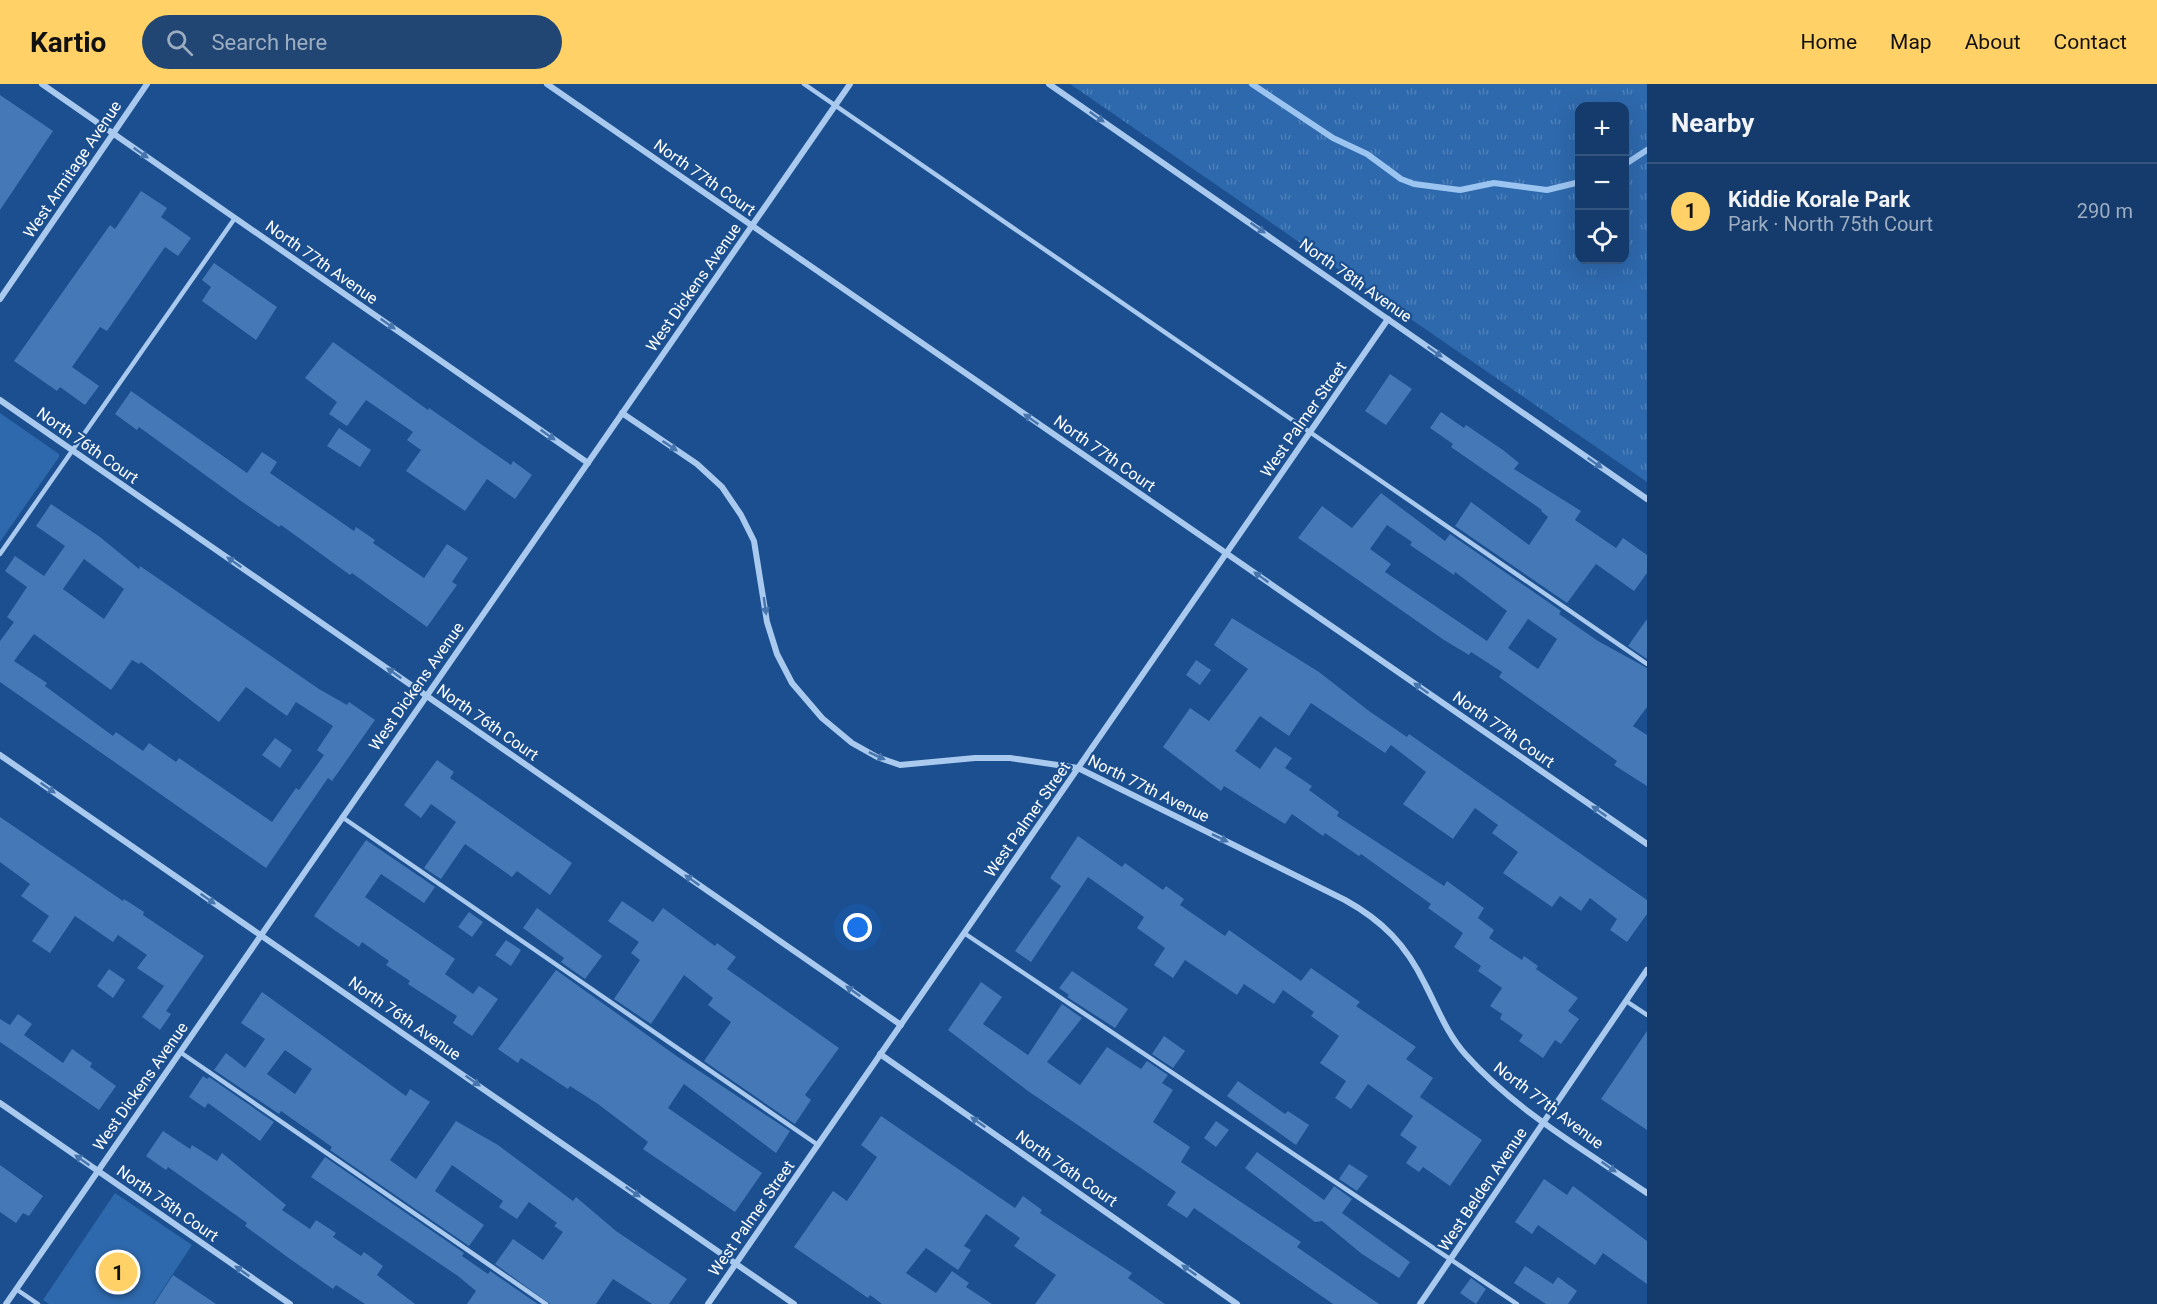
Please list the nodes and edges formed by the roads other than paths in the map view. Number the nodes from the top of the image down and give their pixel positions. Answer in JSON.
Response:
{"nodes":[{"id":1,"x":42,"y":84,"type":"edge"},
{"id":2,"x":147,"y":84,"type":"edge"},
{"id":3,"x":547,"y":84,"type":"edge"},
{"id":4,"x":804,"y":84,"type":"edge"},
{"id":5,"x":850,"y":84,"type":"edge"},
{"id":6,"x":1049,"y":84,"type":"edge"},
{"id":7,"x":835,"y":105,"type":"junction"},
{"id":8,"x":113,"y":133,"type":"junction"},
{"id":9,"x":235,"y":218,"type":"junction"},
{"id":10,"x":752,"y":226,"type":"junction"},
{"id":11,"x":0,"y":299,"type":"edge"},
{"id":12,"x":1388,"y":319,"type":"junction"},
{"id":13,"x":0,"y":400,"type":"edge"},
{"id":14,"x":622,"y":414,"type":"junction"},
{"id":15,"x":1310,"y":432,"type":"junction"},
{"id":16,"x":73,"y":451,"type":"junction"},
{"id":17,"x":588,"y":462,"type":"junction"},
{"id":18,"x":1647,"y":499,"type":"edge"},
{"id":19,"x":1226,"y":553,"type":"junction"},
{"id":20,"x":0,"y":555,"type":"edge"},
{"id":21,"x":1647,"y":664,"type":"edge"},
{"id":22,"x":425,"y":695,"type":"junction"},
{"id":23,"x":0,"y":755,"type":"edge"},
{"id":24,"x":1078,"y":768,"type":"junction"},
{"id":25,"x":342,"y":817,"type":"junction"},
{"id":26,"x":1647,"y":844,"type":"edge"},
{"id":27,"x":964,"y":933,"type":"junction"},
{"id":28,"x":261,"y":935,"type":"junction"},
{"id":29,"x":1647,"y":969,"type":"edge"},
{"id":30,"x":1626,"y":1001,"type":"junction"},
{"id":31,"x":1647,"y":1015,"type":"edge"},
{"id":32,"x":901,"y":1025,"type":"junction"},
{"id":33,"x":180,"y":1052,"type":"junction"},
{"id":34,"x":880,"y":1054,"type":"junction"},
{"id":35,"x":0,"y":1103,"type":"edge"},
{"id":36,"x":1544,"y":1122,"type":"junction"},
{"id":37,"x":818,"y":1144,"type":"junction"},
{"id":38,"x":98,"y":1171,"type":"junction"},
{"id":39,"x":1647,"y":1193,"type":"edge"},
{"id":40,"x":1451,"y":1260,"type":"junction"},
{"id":41,"x":736,"y":1263,"type":"junction"},
{"id":42,"x":16,"y":1289,"type":"junction"},
{"id":43,"x":6,"y":1304,"type":"edge"},
{"id":44,"x":38,"y":1304,"type":"edge"},
{"id":45,"x":290,"y":1304,"type":"edge"},
{"id":46,"x":546,"y":1304,"type":"edge"},
{"id":47,"x":708,"y":1304,"type":"edge"},
{"id":48,"x":794,"y":1304,"type":"edge"},
{"id":49,"x":1237,"y":1304,"type":"edge"},
{"id":50,"x":1420,"y":1304,"type":"edge"},
{"id":51,"x":1517,"y":1304,"type":"edge"}],
"edges":[{"from":1,"to":8,"type":"street","name":"North 77th Avenue"},
{"from":2,"to":8,"type":"street","name":"West Armitage Avenue"},
{"from":3,"to":10,"type":"street","name":"North 77th Court"},
{"from":4,"to":7,"type":"lane"},
{"from":5,"to":7,"type":"street","name":"West Dickens Avenue"},
{"from":6,"to":12,"type":"street","name":"North 78th Avenue","one_way":true},
{"from":7,"to":10,"type":"street","name":"West Dickens Avenue"},
{"from":7,"to":15,"type":"lane"},
{"from":8,"to":9,"type":"street","name":"North 77th Avenue","one_way":true},
{"from":8,"to":11,"type":"street","name":"West Armitage Avenue"},
{"from":9,"to":16,"type":"lane"},
{"from":9,"to":17,"type":"street","name":"North 77th Avenue","one_way":true},
{"from":10,"to":14,"type":"street","name":"West Dickens Avenue"},
{"from":19,"to":10,"type":"street","name":"North 77th Court","one_way":true},
{"from":12,"to":15,"type":"street","name":"West Palmer Street"},
{"from":12,"to":18,"type":"street","name":"North 78th Avenue","one_way":true},
{"from":13,"to":16,"type":"street","name":"North 76th Court"},
{"from":14,"to":17,"type":"street","name":"West Dickens Avenue"},
{"from":14,"to":24,"type":"street","name":"North 77th Avenue","one_way":true},
{"from":15,"to":19,"type":"street","name":"West Palmer Street"},
{"from":15,"to":21,"type":"lane"},
{"from":16,"to":20,"type":"lane"},
{"from":22,"to":16,"type":"street","name":"North 76th Court","one_way":true},
{"from":17,"to":22,"type":"street","name":"West Dickens Avenue"},
{"from":19,"to":24,"type":"street","name":"West Palmer Street"},
{"from":26,"to":19,"type":"street","name":"North 77th Court","one_way":true},
{"from":22,"to":25,"type":"street","name":"West Dickens Avenue"},
{"from":32,"to":22,"type":"street","name":"North 76th Court","one_way":true},
{"from":23,"to":28,"type":"street","name":"North 76th Avenue","one_way":true},
{"from":24,"to":27,"type":"street","name":"West Palmer Street"},
{"from":24,"to":36,"type":"street","name":"North 77th Avenue","one_way":true},
{"from":25,"to":28,"type":"street","name":"West Dickens Avenue"},
{"from":25,"to":37,"type":"lane"},
{"from":27,"to":32,"type":"street","name":"West Palmer Street"},
{"from":27,"to":40,"type":"lane"},
{"from":28,"to":33,"type":"street","name":"West Dickens Avenue"},
{"from":28,"to":41,"type":"street","name":"North 76th Avenue","one_way":true},
{"from":29,"to":30,"type":"street","name":"West Belden Avenue"},
{"from":30,"to":31,"type":"lane"},
{"from":30,"to":36,"type":"street","name":"West Belden Avenue"},
{"from":32,"to":34,"type":"street","name":"West Palmer Street"},
{"from":33,"to":38,"type":"street","name":"West Dickens Avenue"},
{"from":33,"to":46,"type":"lane"},
{"from":34,"to":37,"type":"street","name":"West Palmer Street"},
{"from":49,"to":34,"type":"street","name":"North 76th Court","one_way":true},
{"from":38,"to":35,"type":"street","name":"North 75th Court","one_way":true},
{"from":36,"to":39,"type":"street","name":"North 77th Avenue","one_way":true},
{"from":36,"to":40,"type":"street","name":"West Belden Avenue"},
{"from":37,"to":41,"type":"street","name":"West Palmer Street"},
{"from":38,"to":42,"type":"street","name":"West Dickens Avenue"},
{"from":45,"to":38,"type":"street","name":"North 75th Court","one_way":true},
{"from":40,"to":50,"type":"street","name":"West Belden Avenue"},
{"from":40,"to":51,"type":"lane"},
{"from":41,"to":47,"type":"street","name":"West Palmer Street"},
{"from":41,"to":48,"type":"street","name":"North 76th Avenue"},
{"from":42,"to":43,"type":"street","name":"West Dickens Avenue"},
{"from":42,"to":44,"type":"lane"}]}
